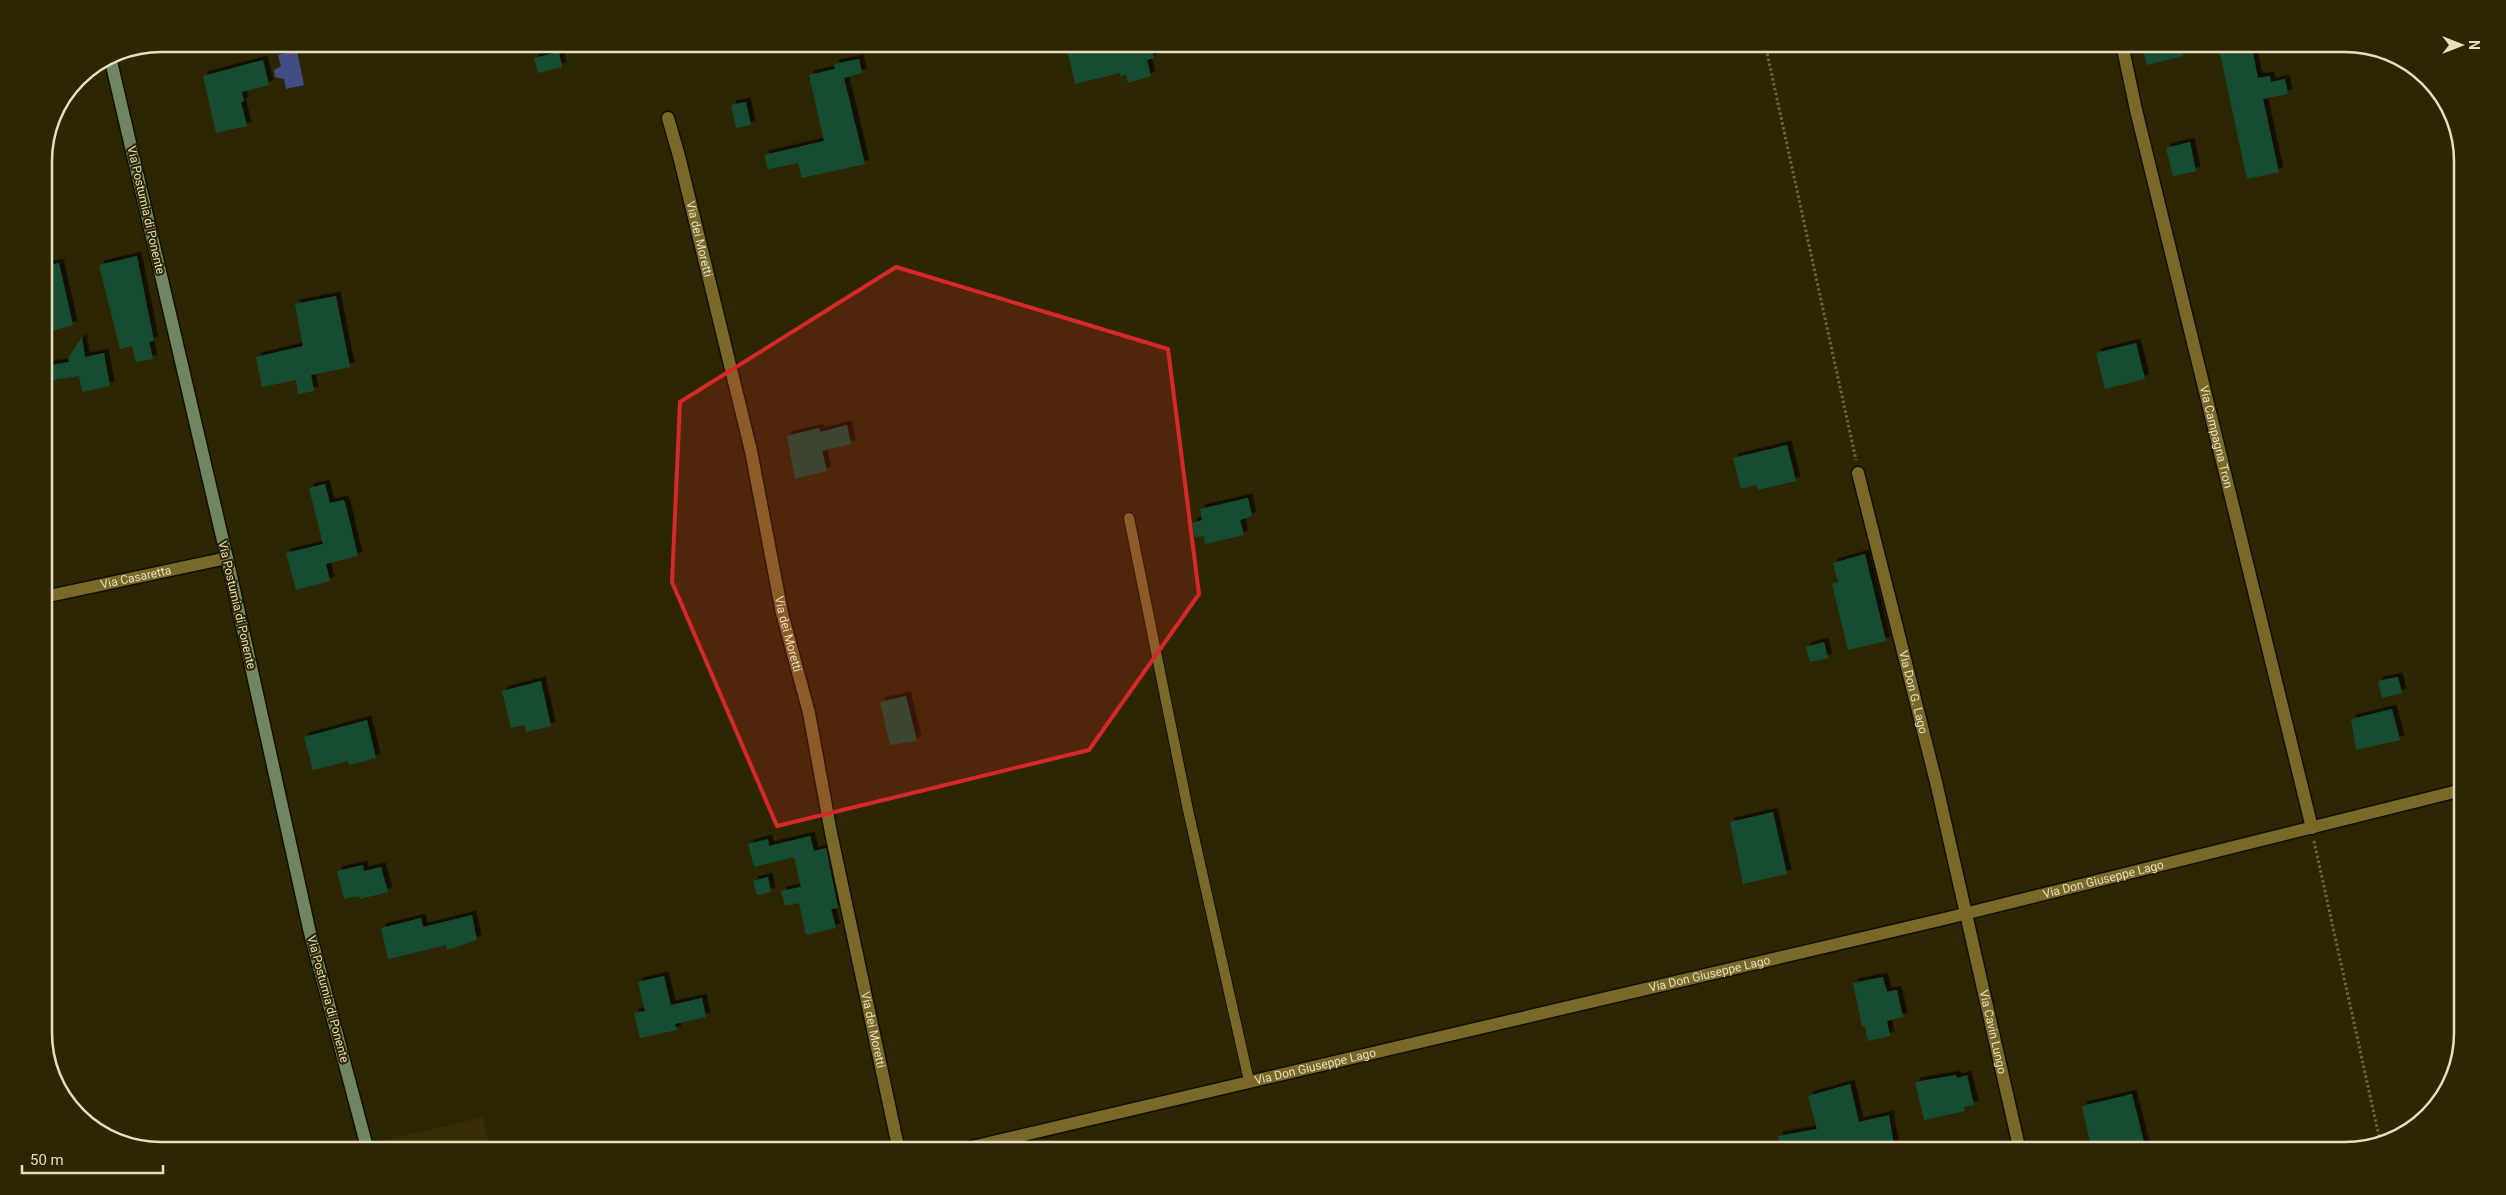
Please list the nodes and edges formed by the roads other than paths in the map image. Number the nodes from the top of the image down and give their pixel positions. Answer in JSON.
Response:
{"nodes":[{"id":1,"x":2124,"y":52,"type":"edge"},
{"id":2,"x":112,"y":65,"type":"edge"},
{"id":3,"x":668,"y":118,"type":"dead end"},
{"id":4,"x":1858,"y":473,"type":"road end"},
{"id":5,"x":1129,"y":518,"type":"dead end"},
{"id":6,"x":227,"y":558,"type":"junction"},
{"id":7,"x":53,"y":596,"type":"edge"},
{"id":8,"x":2454,"y":792,"type":"edge"},
{"id":9,"x":2312,"y":828,"type":"junction"},
{"id":10,"x":1965,"y":913,"type":"junction"},
{"id":11,"x":1249,"y":1081,"type":"junction"},
{"id":12,"x":366,"y":1142,"type":"edge"},
{"id":13,"x":897,"y":1142,"type":"edge"},
{"id":14,"x":994,"y":1142,"type":"edge"},
{"id":15,"x":2018,"y":1142,"type":"edge"}],
"edges":[{"from":1,"to":9,"type":"street","name":"Via Campagna Tron"},
{"from":2,"to":6,"type":"main road","name":"Via Postumia di Ponente"},
{"from":3,"to":13,"type":"street","name":"Via dei Moretti"},
{"from":4,"to":10,"type":"street","name":"Via Don G. Lago"},
{"from":5,"to":11,"type":"lane"},
{"from":6,"to":7,"type":"street","name":"Via Casaretta"},
{"from":6,"to":12,"type":"main road","name":"Via Postumia di Ponente"},
{"from":8,"to":9,"type":"street","name":"Via Don Giuseppe Lago"},
{"from":9,"to":10,"type":"street","name":"Via Don Giuseppe Lago"},
{"from":10,"to":11,"type":"street","name":"Via Don Giuseppe Lago"},
{"from":10,"to":15,"type":"street","name":"Via Cavin Lungo"},
{"from":11,"to":14,"type":"street","name":"Via Don Giuseppe Lago"}]}
